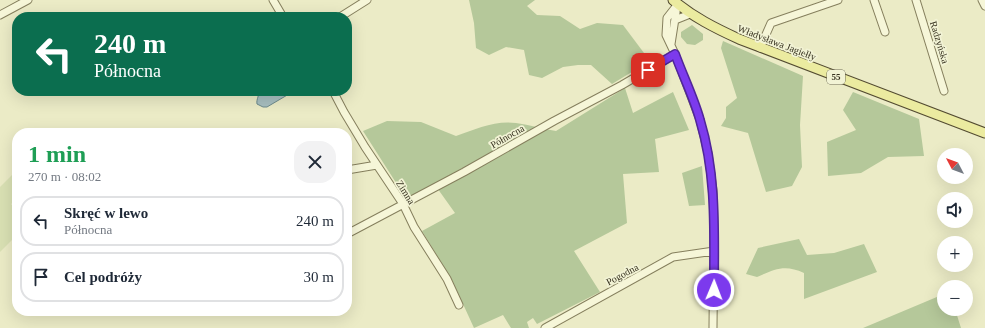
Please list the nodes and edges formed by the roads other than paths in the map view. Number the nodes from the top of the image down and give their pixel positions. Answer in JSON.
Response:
{"nodes":[{"id":1,"x":28,"y":0,"type":"edge"},
{"id":2,"x":273,"y":0,"type":"edge"},
{"id":3,"x":367,"y":0,"type":"edge"},
{"id":4,"x":838,"y":0,"type":"edge"},
{"id":5,"x":874,"y":0,"type":"edge"},
{"id":6,"x":916,"y":0,"type":"edge"},
{"id":7,"x":982,"y":0,"type":"edge"},
{"id":8,"x":675,"y":2,"type":"edge"},
{"id":9,"x":985,"y":6,"type":"edge"},
{"id":10,"x":280,"y":12,"type":"edge"},
{"id":11,"x":348,"y":12,"type":"edge"},
{"id":12,"x":690,"y":14,"type":"junction"},
{"id":13,"x":0,"y":15,"type":"edge"},
{"id":14,"x":675,"y":20,"type":"junction"},
{"id":15,"x":885,"y":32,"type":"dead end"},
{"id":16,"x":671,"y":44,"type":"junction"},
{"id":17,"x":760,"y":48,"type":"junction"},
{"id":18,"x":675,"y":54,"type":"junction"},
{"id":19,"x":944,"y":91,"type":"dead end"},
{"id":20,"x":336,"y":96,"type":"edge"},
{"id":21,"x":985,"y":133,"type":"edge"},
{"id":22,"x":377,"y":165,"type":"junction"},
{"id":23,"x":352,"y":169,"type":"edge"},
{"id":24,"x":403,"y":204,"type":"junction"},
{"id":25,"x":352,"y":231,"type":"edge"},
{"id":26,"x":714,"y":251,"type":"junction"},
{"id":27,"x":459,"y":305,"type":"dead end"},
{"id":28,"x":545,"y":328,"type":"edge"},
{"id":29,"x":714,"y":328,"type":"edge"}],
"edges":[{"from":1,"to":13,"type":"street"},
{"from":2,"to":10,"type":"street"},
{"from":3,"to":11,"type":"street"},
{"from":4,"to":17,"type":"street"},
{"from":5,"to":15,"type":"street"},
{"from":6,"to":19,"type":"street","name":"Radzyńska"},
{"from":7,"to":9,"type":"street"},
{"from":8,"to":12,"type":"main road","name":"Władysława Jagiełły","number":"55"},
{"from":8,"to":14,"type":"street"},
{"from":8,"to":16,"type":"street"},
{"from":12,"to":14,"type":"street"},
{"from":12,"to":17,"type":"main road","name":"Władysława Jagiełły","number":"55"},
{"from":14,"to":16,"type":"street"},
{"from":16,"to":18,"type":"street"},
{"from":17,"to":21,"type":"main road","name":"Władysława Jagiełły","number":"55"},
{"from":18,"to":24,"type":"street","name":"Północna"},
{"from":18,"to":26,"type":"street"},
{"from":20,"to":22,"type":"street","name":"Zimna"},
{"from":22,"to":23,"type":"street"},
{"from":22,"to":24,"type":"street","name":"Zimna"},
{"from":24,"to":25,"type":"street","name":"Północna"},
{"from":24,"to":27,"type":"street","name":"Zimna"},
{"from":26,"to":28,"type":"street","name":"Pogodna"},
{"from":26,"to":29,"type":"street"}]}
